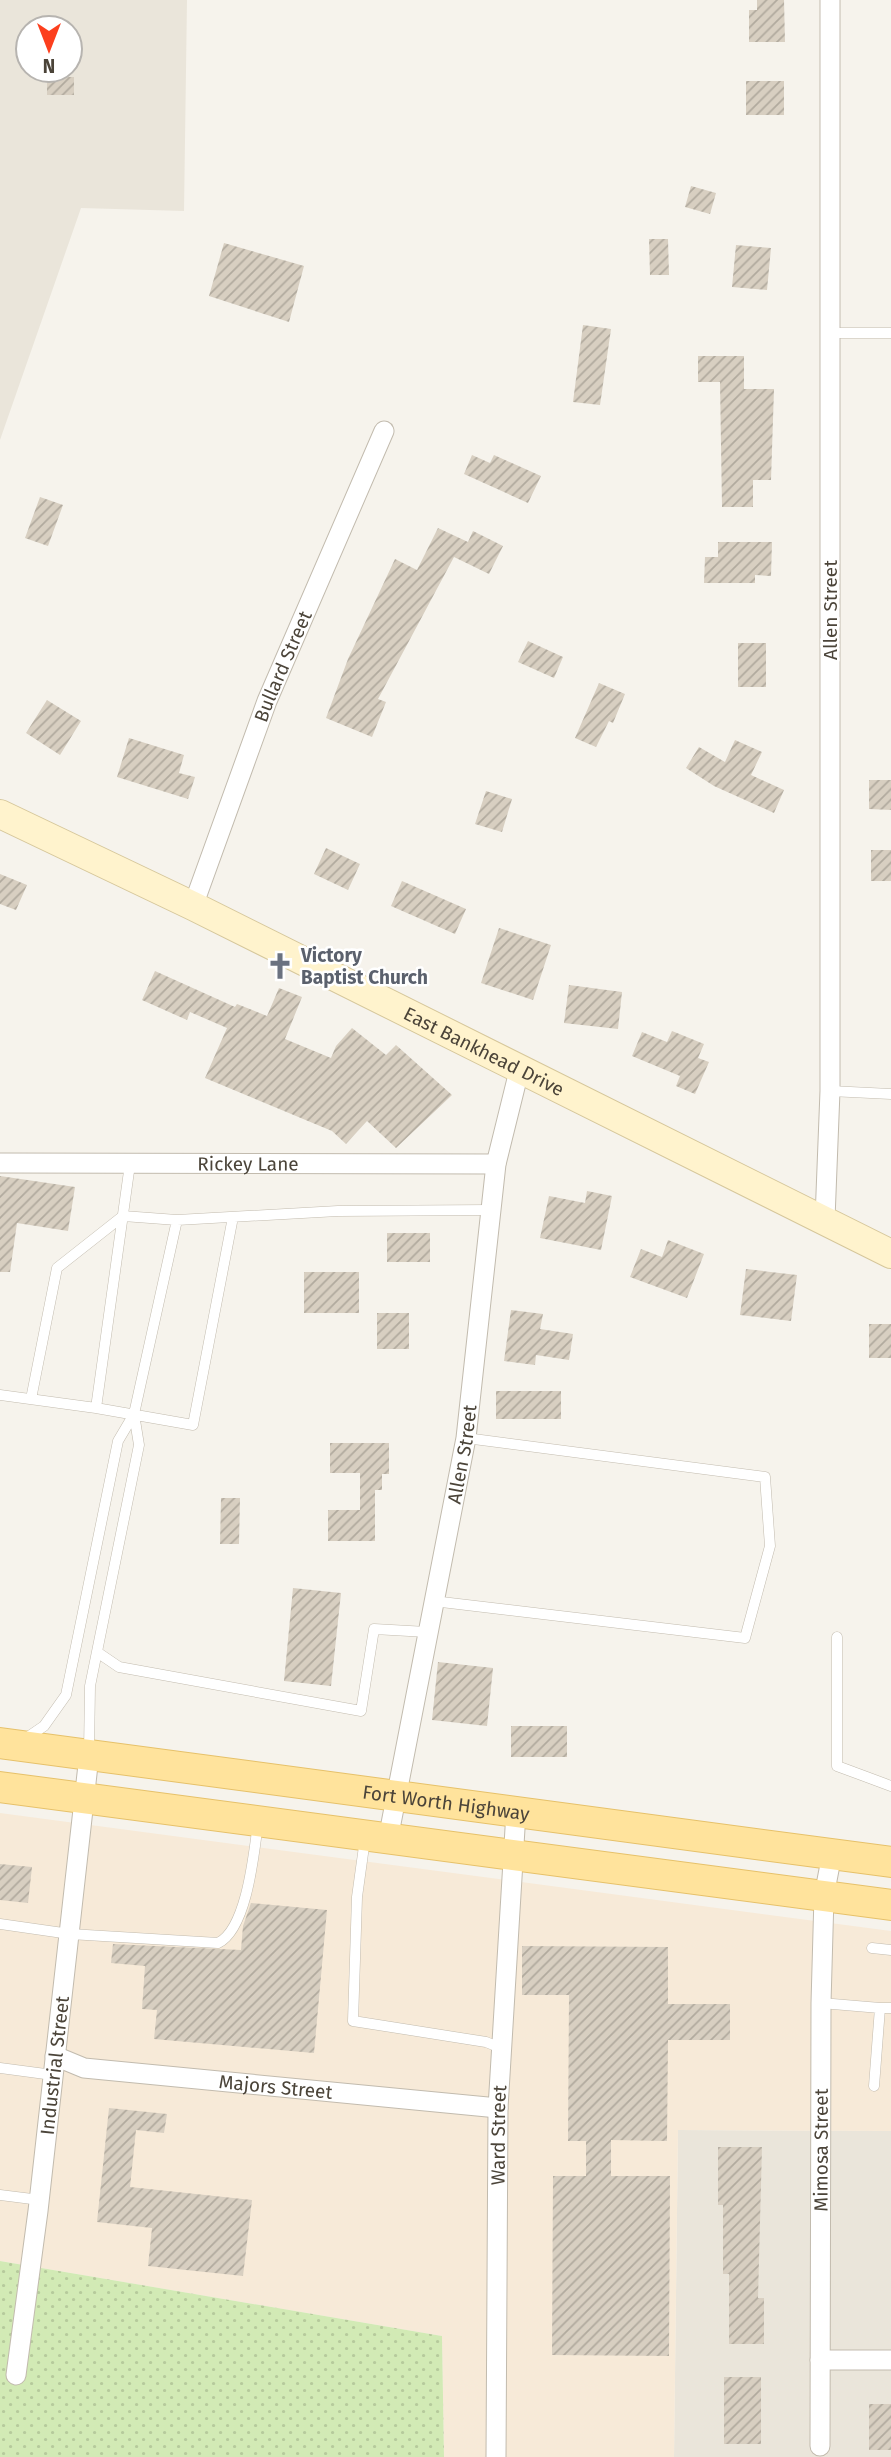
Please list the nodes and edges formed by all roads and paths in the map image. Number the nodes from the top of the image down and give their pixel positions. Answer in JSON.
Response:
{"nodes":[{"id":1,"x":830,"y":0,"type":"edge"},
{"id":2,"x":830,"y":333,"type":"junction"},
{"id":3,"x":891,"y":334,"type":"edge"},
{"id":4,"x":384,"y":431,"type":"dead end"},
{"id":5,"x":0,"y":814,"type":"edge"},
{"id":6,"x":193,"y":906,"type":"junction"},
{"id":7,"x":520,"y":1067,"type":"junction"},
{"id":8,"x":830,"y":1091,"type":"junction"},
{"id":9,"x":891,"y":1094,"type":"edge"},
{"id":10,"x":0,"y":1163,"type":"edge"},
{"id":11,"x":131,"y":1164,"type":"junction"},
{"id":12,"x":496,"y":1164,"type":"junction"},
{"id":13,"x":491,"y":1210,"type":"junction"},
{"id":14,"x":123,"y":1216,"type":"junction"},
{"id":15,"x":233,"y":1217,"type":"junction"},
{"id":16,"x":825,"y":1219,"type":"junction"},
{"id":17,"x":177,"y":1220,"type":"junction"},
{"id":18,"x":891,"y":1254,"type":"edge"},
{"id":19,"x":0,"y":1395,"type":"edge"},
{"id":20,"x":31,"y":1399,"type":"junction"},
{"id":21,"x":96,"y":1408,"type":"junction"},
{"id":22,"x":134,"y":1414,"type":"junction"},
{"id":23,"x":466,"y":1438,"type":"junction"},
{"id":24,"x":433,"y":1601,"type":"junction"},
{"id":25,"x":427,"y":1632,"type":"junction"},
{"id":26,"x":837,"y":1637,"type":"dead end"},
{"id":27,"x":97,"y":1652,"type":"junction"},
{"id":28,"x":8,"y":1744,"type":"edge"},
{"id":29,"x":89,"y":1756,"type":"junction"},
{"id":30,"x":891,"y":1786,"type":"edge"},
{"id":31,"x":0,"y":1787,"type":"edge"},
{"id":32,"x":394,"y":1796,"type":"junction"},
{"id":33,"x":86,"y":1799,"type":"junction"},
{"id":34,"x":516,"y":1812,"type":"junction"},
{"id":35,"x":258,"y":1822,"type":"junction"},
{"id":36,"x":377,"y":1837,"type":"junction"},
{"id":37,"x":832,"y":1854,"type":"junction"},
{"id":38,"x":512,"y":1855,"type":"junction"},
{"id":39,"x":891,"y":1862,"type":"edge"},
{"id":40,"x":824,"y":1896,"type":"junction"},
{"id":41,"x":891,"y":1905,"type":"edge"},
{"id":42,"x":0,"y":1924,"type":"edge"},
{"id":43,"x":70,"y":1934,"type":"junction"},
{"id":44,"x":872,"y":1948,"type":"dead end"},
{"id":45,"x":891,"y":1950,"type":"edge"},
{"id":46,"x":821,"y":2003,"type":"junction"},
{"id":47,"x":886,"y":2008,"type":"edge"},
{"id":48,"x":501,"y":2048,"type":"junction"},
{"id":49,"x":54,"y":2066,"type":"junction"},
{"id":50,"x":0,"y":2068,"type":"edge"},
{"id":51,"x":874,"y":2086,"type":"dead end"},
{"id":52,"x":498,"y":2108,"type":"junction"},
{"id":53,"x":0,"y":2195,"type":"edge"},
{"id":54,"x":40,"y":2200,"type":"junction"},
{"id":55,"x":820,"y":2360,"type":"junction"},
{"id":56,"x":891,"y":2360,"type":"edge"},
{"id":57,"x":16,"y":2375,"type":"dead end"},
{"id":58,"x":820,"y":2446,"type":"dead end"},
{"id":59,"x":496,"y":2457,"type":"edge"}],
"edges":[{"from":1,"to":2,"type":"street","name":"Allen Street"},
{"from":2,"to":3,"type":"lane"},
{"from":2,"to":8,"type":"street","name":"Allen Street"},
{"from":4,"to":6,"type":"street","name":"Bullard Street"},
{"from":5,"to":6,"type":"street","name":"East Bankhead Drive"},
{"from":6,"to":7,"type":"street","name":"East Bankhead Drive"},
{"from":7,"to":12,"type":"street","name":"Allen Street"},
{"from":7,"to":16,"type":"street","name":"East Bankhead Drive"},
{"from":8,"to":9,"type":"lane"},
{"from":8,"to":16,"type":"street","name":"Allen Street"},
{"from":10,"to":11,"type":"street","name":"Rickey Lane"},
{"from":11,"to":12,"type":"street","name":"Rickey Lane"},
{"from":11,"to":14,"type":"lane"},
{"from":12,"to":13,"type":"street","name":"Allen Street"},
{"from":13,"to":15,"type":"lane"},
{"from":13,"to":23,"type":"street","name":"Allen Street"},
{"from":14,"to":17,"type":"lane"},
{"from":14,"to":20,"type":"lane"},
{"from":14,"to":21,"type":"lane"},
{"from":15,"to":17,"type":"lane"},
{"from":15,"to":22,"type":"lane"},
{"from":16,"to":18,"type":"street","name":"East Bankhead Drive"},
{"from":17,"to":22,"type":"lane"},
{"from":19,"to":20,"type":"lane"},
{"from":20,"to":21,"type":"lane"},
{"from":21,"to":22,"type":"lane"},
{"from":22,"to":27,"type":"lane"},
{"from":22,"to":28,"type":"lane"},
{"from":23,"to":24,"type":"street","name":"Allen Street"},
{"from":23,"to":24,"type":"lane"},
{"from":24,"to":25,"type":"street","name":"Allen Street"},
{"from":25,"to":27,"type":"lane"},
{"from":25,"to":32,"type":"street","name":"Allen Street"},
{"from":26,"to":30,"type":"lane"},
{"from":27,"to":29,"type":"lane"},
{"from":28,"to":29,"type":"main road","name":"Fort Worth Highway"},
{"from":29,"to":32,"type":"main road","name":"Fort Worth Highway"},
{"from":29,"to":33,"type":"street","name":"Industrial Street"},
{"from":31,"to":33,"type":"main road"},
{"from":32,"to":34,"type":"main road","name":"Fort Worth Highway"},
{"from":32,"to":36,"type":"street","name":"Allen Street"},
{"from":33,"to":35,"type":"main road"},
{"from":33,"to":43,"type":"street","name":"Industrial Street"},
{"from":34,"to":37,"type":"main road","name":"Fort Worth Highway"},
{"from":34,"to":38,"type":"street","name":"Ward Street"},
{"from":35,"to":36,"type":"main road"},
{"from":35,"to":43,"type":"lane"},
{"from":36,"to":38,"type":"main road"},
{"from":36,"to":48,"type":"lane"},
{"from":37,"to":39,"type":"main road","name":"Fort Worth Highway"},
{"from":37,"to":40,"type":"street","name":"Mimosa Street"},
{"from":38,"to":40,"type":"main road"},
{"from":38,"to":48,"type":"street","name":"Ward Street"},
{"from":40,"to":41,"type":"main road"},
{"from":40,"to":46,"type":"street","name":"Mimosa Street"},
{"from":42,"to":43,"type":"lane"},
{"from":43,"to":49,"type":"street","name":"Industrial Street"},
{"from":44,"to":45,"type":"lane"},
{"from":46,"to":47,"type":"lane"},
{"from":46,"to":55,"type":"street","name":"Mimosa Street"},
{"from":47,"to":51,"type":"lane"},
{"from":48,"to":52,"type":"street","name":"Ward Street"},
{"from":49,"to":50,"type":"lane"},
{"from":49,"to":52,"type":"street","name":"Majors Street"},
{"from":49,"to":54,"type":"street","name":"Industrial Street"},
{"from":52,"to":59,"type":"street","name":"Ward Street"},
{"from":53,"to":54,"type":"lane"},
{"from":54,"to":57,"type":"street","name":"Industrial Street"},
{"from":55,"to":56,"type":"street"},
{"from":55,"to":58,"type":"street","name":"Mimosa Street"}]}
